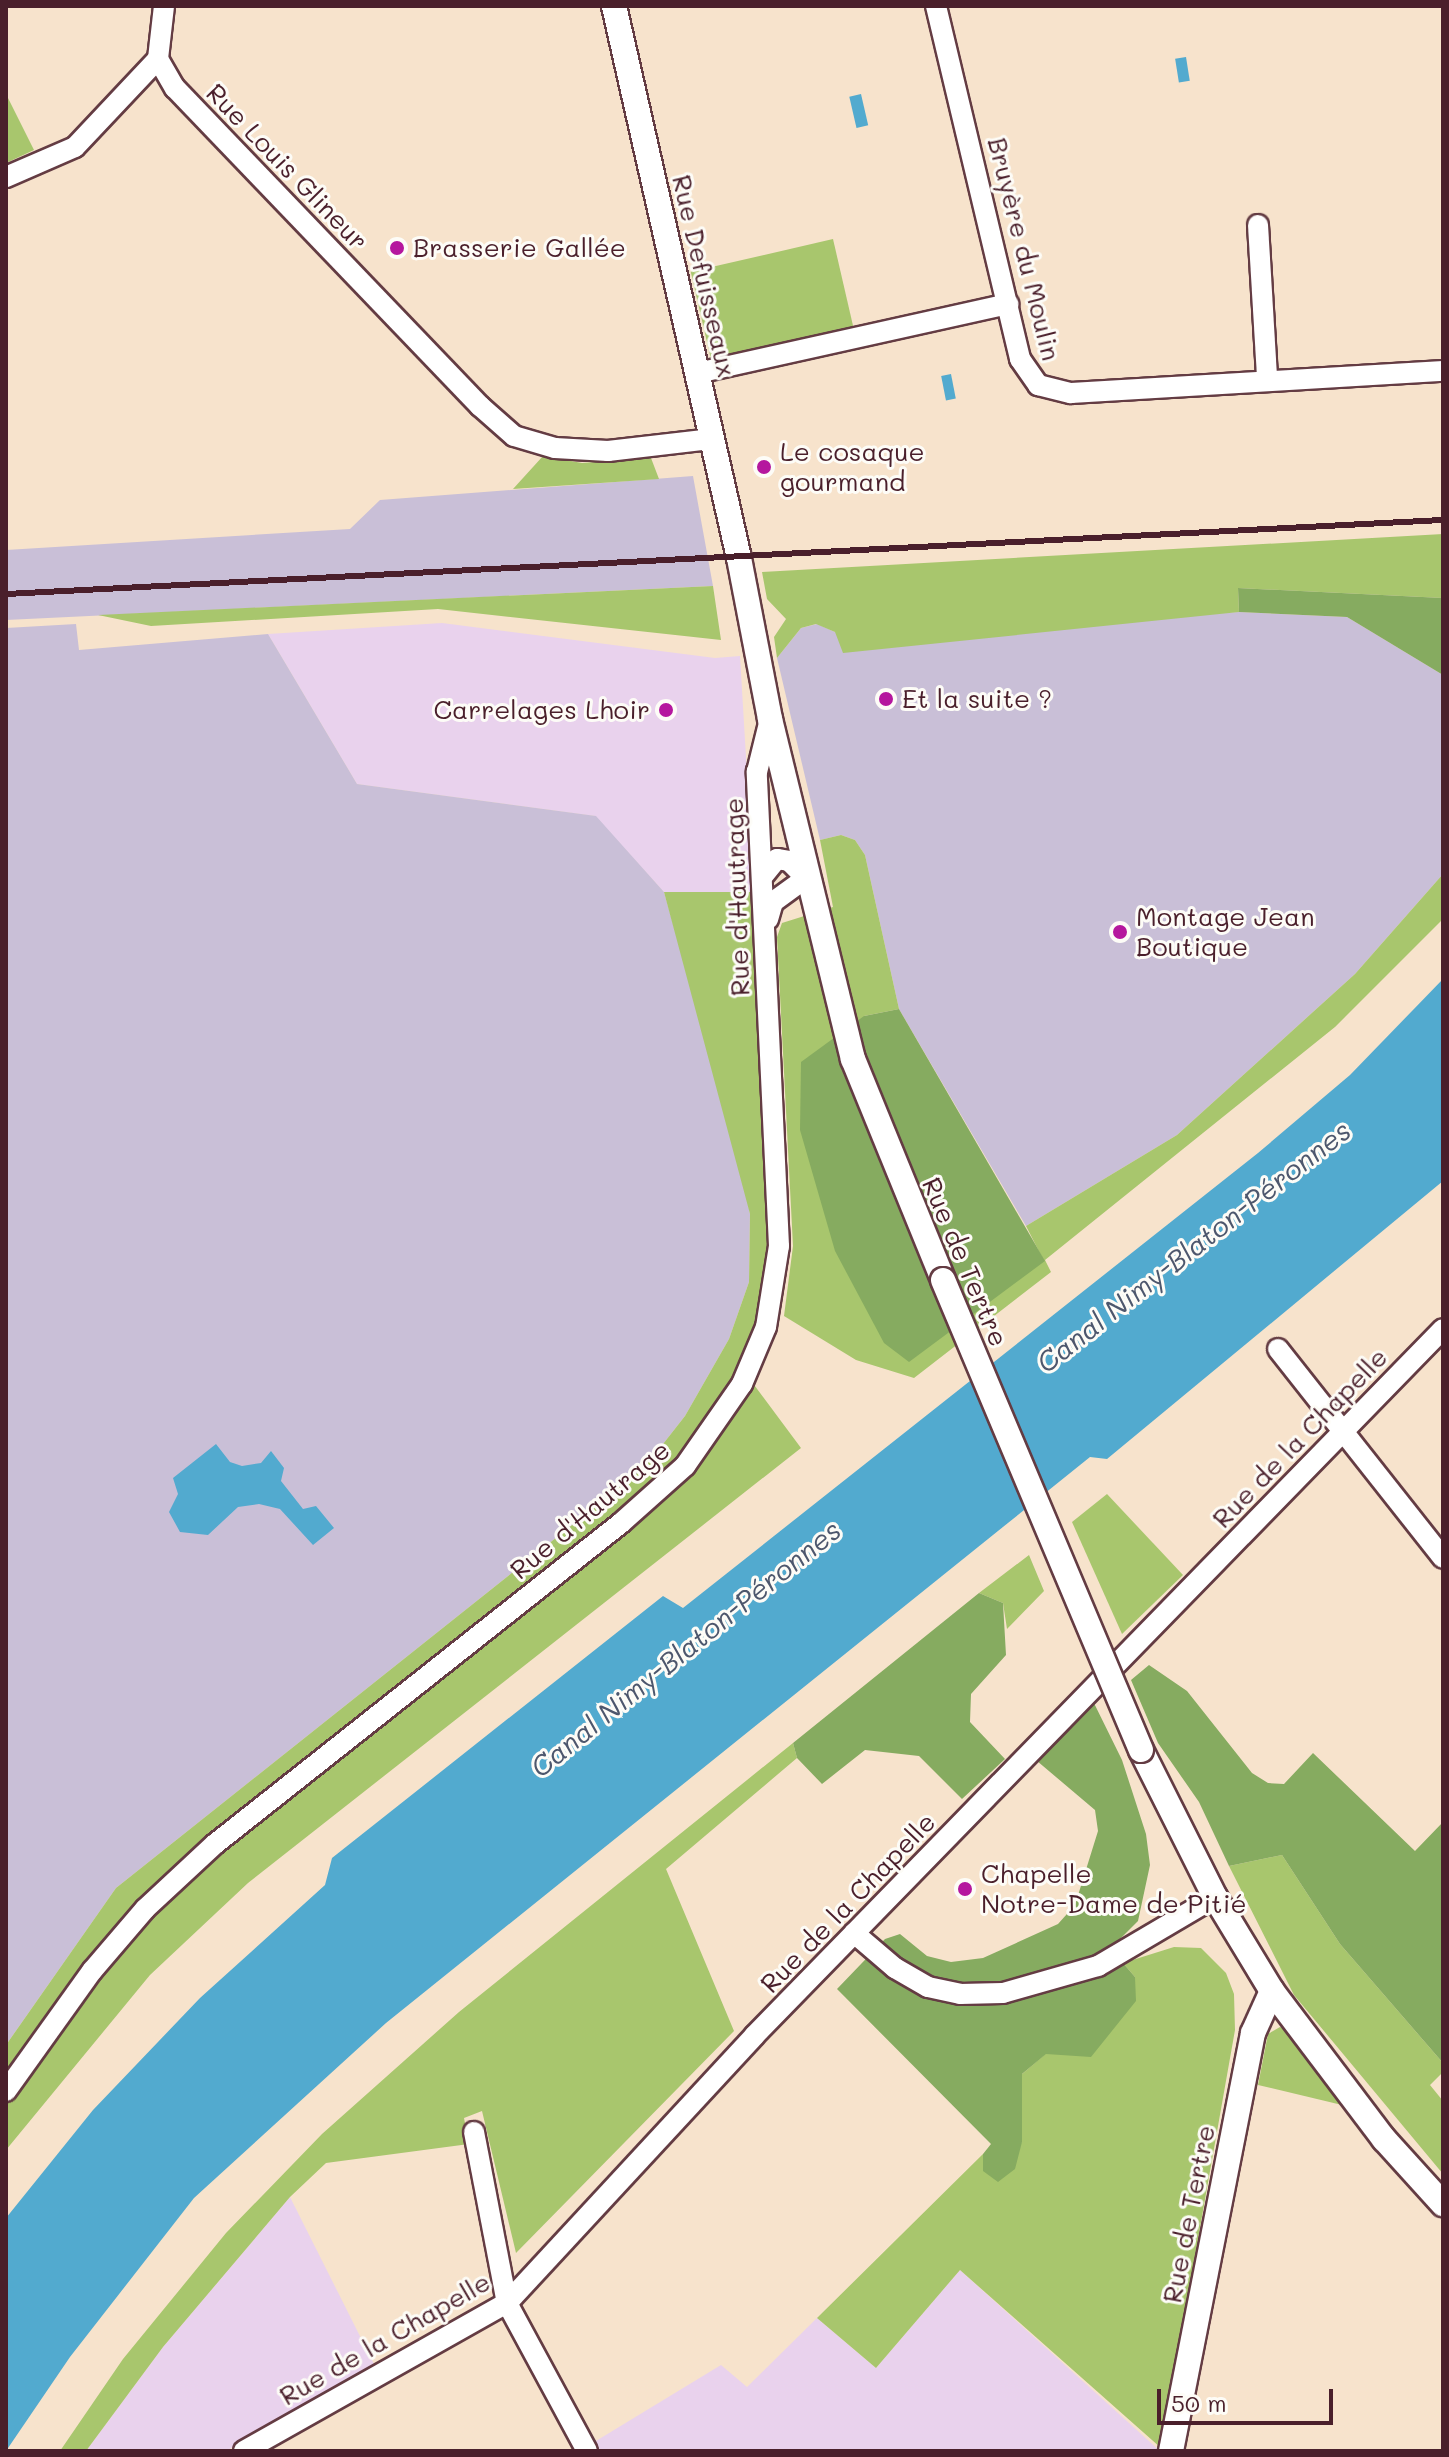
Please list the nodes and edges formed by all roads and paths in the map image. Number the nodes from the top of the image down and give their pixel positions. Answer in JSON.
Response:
{"nodes":[{"id":1,"x":164,"y":6,"type":"edge"},
{"id":2,"x":614,"y":6,"type":"edge"},
{"id":3,"x":936,"y":6,"type":"edge"},
{"id":4,"x":158,"y":59,"type":"junction"},
{"id":5,"x":6,"y":177,"type":"edge"},
{"id":6,"x":1258,"y":225,"type":"dead end"},
{"id":7,"x":1008,"y":304,"type":"junction"},
{"id":8,"x":1443,"y":371,"type":"edge"},
{"id":9,"x":697,"y":373,"type":"junction"},
{"id":10,"x":1267,"y":378,"type":"junction"},
{"id":11,"x":712,"y":439,"type":"junction"},
{"id":12,"x":739,"y":558,"type":"joint"},
{"id":13,"x":770,"y":719,"type":"junction"},
{"id":14,"x":763,"y":876,"type":"junction"},
{"id":15,"x":806,"y":878,"type":"junction"},
{"id":16,"x":766,"y":926,"type":"junction"},
{"id":17,"x":1443,"y":1329,"type":"edge"},
{"id":18,"x":1278,"y":1349,"type":"dead end"},
{"id":19,"x":1344,"y":1429,"type":"junction"},
{"id":20,"x":1443,"y":1558,"type":"edge"},
{"id":21,"x":1215,"y":1897,"type":"junction"},
{"id":22,"x":854,"y":1933,"type":"junction"},
{"id":23,"x":1272,"y":1991,"type":"junction"},
{"id":24,"x":6,"y":2091,"type":"edge"},
{"id":25,"x":474,"y":2132,"type":"dead end"},
{"id":26,"x":1443,"y":2204,"type":"edge"},
{"id":27,"x":507,"y":2303,"type":"junction"},
{"id":28,"x":244,"y":2451,"type":"edge"},
{"id":29,"x":587,"y":2451,"type":"edge"},
{"id":30,"x":1171,"y":2451,"type":"edge"}],
"edges":[{"from":1,"to":4,"type":"street"},
{"from":2,"to":9,"type":"street","name":"Rue Defuisseaux"},
{"from":3,"to":7,"type":"street","name":"Bruyère du Moulin"},
{"from":4,"to":5,"type":"street"},
{"from":4,"to":11,"type":"street","name":"Rue Louis Glineur"},
{"from":6,"to":10,"type":"street"},
{"from":7,"to":9,"type":"street"},
{"from":7,"to":10,"type":"street","name":"Bruyère du Moulin"},
{"from":8,"to":10,"type":"street","name":"Bruyère du Moulin"},
{"from":9,"to":11,"type":"street","name":"Rue Defuisseaux"},
{"from":11,"to":12,"type":"street","name":"Rue Defuisseaux"},
{"from":12,"to":13,"type":"street","name":"Rue de Tertre"},
{"from":13,"to":14,"type":"street","name":"Rue d'Hautrage"},
{"from":13,"to":15,"type":"street","name":"Rue de Tertre"},
{"from":14,"to":15,"type":"street"},
{"from":14,"to":16,"type":"street","name":"Rue d'Hautrage"},
{"from":15,"to":16,"type":"street"},
{"from":15,"to":21,"type":"street","name":"Rue de Tertre","bridge":true},
{"from":16,"to":24,"type":"street","name":"Rue d'Hautrage"},
{"from":17,"to":19,"type":"street","name":"Rue de la Chapelle"},
{"from":18,"to":19,"type":"street"},
{"from":19,"to":20,"type":"street"},
{"from":19,"to":22,"type":"street","name":"Rue de la Chapelle"},
{"from":21,"to":22,"type":"street"},
{"from":21,"to":23,"type":"street","name":"Rue de Tertre"},
{"from":22,"to":27,"type":"street","name":"Rue de la Chapelle"},
{"from":23,"to":26,"type":"street","name":"Rue de Tertre"},
{"from":23,"to":30,"type":"street","name":"Rue de Tertre"},
{"from":25,"to":27,"type":"street"},
{"from":27,"to":28,"type":"street","name":"Rue de la Chapelle"},
{"from":27,"to":29,"type":"street"}]}
